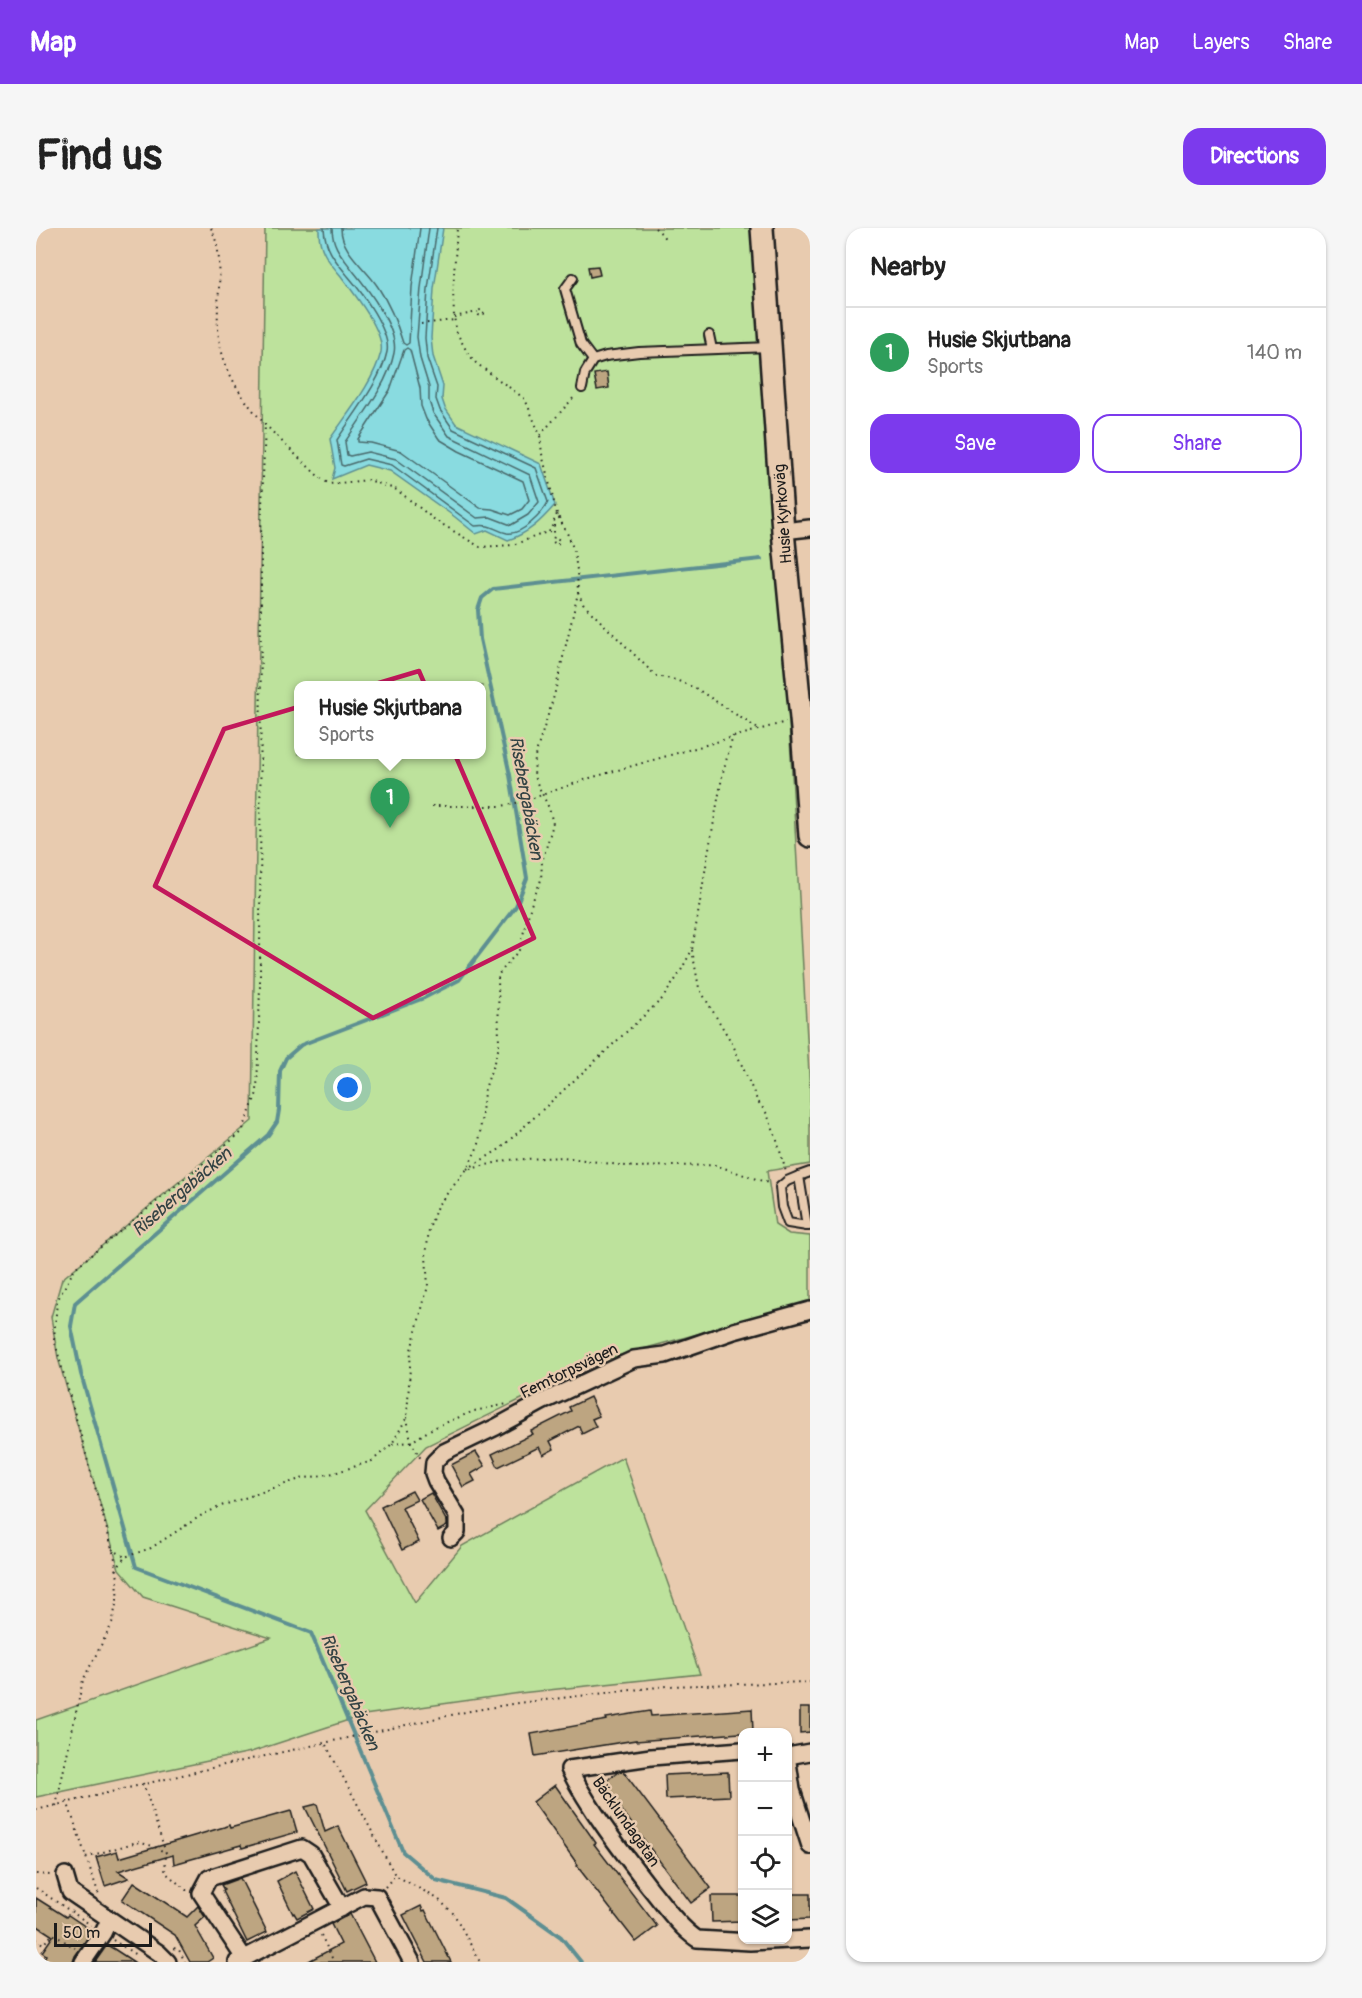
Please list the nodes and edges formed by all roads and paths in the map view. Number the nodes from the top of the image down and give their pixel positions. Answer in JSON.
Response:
{"nodes":[{"id":1,"x":211,"y":228,"type":"edge"},
{"id":2,"x":457,"y":228,"type":"edge"},
{"id":3,"x":655,"y":228,"type":"edge"},
{"id":4,"x":762,"y":228,"type":"edge"},
{"id":5,"x":664,"y":239,"type":"dead end"},
{"id":6,"x":573,"y":278,"type":"dead end"},
{"id":7,"x":478,"y":312,"type":"dead end"},
{"id":8,"x":454,"y":318,"type":"junction"},
{"id":9,"x":421,"y":324,"type":"dead end"},
{"id":10,"x":709,"y":335,"type":"dead end"},
{"id":11,"x":772,"y":347,"type":"junction"},
{"id":12,"x":712,"y":349,"type":"junction"},
{"id":13,"x":592,"y":360,"type":"junction"},
{"id":14,"x":582,"y":388,"type":"joint"},
{"id":15,"x":265,"y":423,"type":"junction"},
{"id":16,"x":540,"y":435,"type":"junction"},
{"id":17,"x":557,"y":514,"type":"junction"},
{"id":18,"x":554,"y":523,"type":"junction"},
{"id":19,"x":810,"y":528,"type":"edge"},
{"id":20,"x":783,"y":531,"type":"junction"},
{"id":21,"x":554,"y":537,"type":"junction"},
{"id":22,"x":578,"y":593,"type":"junction"},
{"id":23,"x":805,"y":725,"type":"edge"},
{"id":24,"x":758,"y":729,"type":"junction"},
{"id":25,"x":734,"y":736,"type":"junction"},
{"id":26,"x":542,"y":794,"type":"junction"},
{"id":27,"x":432,"y":806,"type":"dead end"},
{"id":28,"x":810,"y":836,"type":"edge"},
{"id":29,"x":692,"y":950,"type":"junction"},
{"id":30,"x":467,"y":1169,"type":"junction"},
{"id":31,"x":810,"y":1172,"type":"edge"},
{"id":32,"x":799,"y":1176,"type":"junction"},
{"id":33,"x":787,"y":1181,"type":"junction"},
{"id":34,"x":780,"y":1187,"type":"junction"},
{"id":35,"x":809,"y":1226,"type":"edge"},
{"id":36,"x":810,"y":1310,"type":"edge"},
{"id":37,"x":508,"y":1404,"type":"dead end"},
{"id":38,"x":407,"y":1417,"type":"junction"},
{"id":39,"x":411,"y":1442,"type":"junction"},
{"id":40,"x":392,"y":1443,"type":"junction"},
{"id":41,"x":433,"y":1473,"type":"junction"},
{"id":42,"x":451,"y":1538,"type":"dead end"},
{"id":43,"x":112,"y":1549,"type":"junction"},
{"id":44,"x":125,"y":1557,"type":"junction"},
{"id":45,"x":116,"y":1570,"type":"junction"},
{"id":46,"x":810,"y":1682,"type":"edge"},
{"id":47,"x":326,"y":1744,"type":"junction"},
{"id":48,"x":738,"y":1750,"type":"edge"},
{"id":49,"x":810,"y":1752,"type":"edge"},
{"id":50,"x":792,"y":1754,"type":"edge"},
{"id":51,"x":791,"y":1782,"type":"edge"},
{"id":52,"x":143,"y":1783,"type":"junction"},
{"id":53,"x":67,"y":1801,"type":"junction"},
{"id":54,"x":56,"y":1805,"type":"junction"},
{"id":55,"x":36,"y":1810,"type":"edge"},
{"id":56,"x":810,"y":1846,"type":"edge"},
{"id":57,"x":166,"y":1853,"type":"junction"},
{"id":58,"x":86,"y":1857,"type":"junction"},
{"id":59,"x":65,"y":1875,"type":"dead end"},
{"id":60,"x":201,"y":1893,"type":"junction"},
{"id":61,"x":100,"y":1898,"type":"dead end"},
{"id":62,"x":342,"y":1908,"type":"junction"},
{"id":63,"x":109,"y":1920,"type":"junction"},
{"id":64,"x":314,"y":1922,"type":"junction"},
{"id":65,"x":36,"y":1939,"type":"edge"},
{"id":66,"x":810,"y":1939,"type":"edge"},
{"id":67,"x":170,"y":1945,"type":"dead end"},
{"id":68,"x":85,"y":1959,"type":"edge"},
{"id":69,"x":241,"y":1960,"type":"edge"},
{"id":70,"x":168,"y":1962,"type":"edge"},
{"id":71,"x":185,"y":1962,"type":"edge"},
{"id":72,"x":334,"y":1962,"type":"edge"},
{"id":73,"x":412,"y":1962,"type":"edge"},
{"id":74,"x":480,"y":1962,"type":"edge"}],
"edges":[{"from":1,"to":15,"type":"path"},
{"from":2,"to":8,"type":"path"},
{"from":3,"to":5,"type":"path"},
{"from":4,"to":11,"type":"street","name":"Husie Kyrkoväg"},
{"from":6,"to":13,"type":"lane"},
{"from":7,"to":8,"type":"path"},
{"from":8,"to":9,"type":"path"},
{"from":8,"to":16,"type":"path"},
{"from":10,"to":12,"type":"lane"},
{"from":11,"to":12,"type":"lane"},
{"from":11,"to":20,"type":"street","name":"Husie Kyrkoväg"},
{"from":12,"to":13,"type":"lane"},
{"from":13,"to":14,"type":"lane"},
{"from":14,"to":16,"type":"path"},
{"from":15,"to":18,"type":"path"},
{"from":15,"to":43,"type":"path"},
{"from":16,"to":17,"type":"path"},
{"from":17,"to":18,"type":"path"},
{"from":17,"to":22,"type":"path"},
{"from":18,"to":21,"type":"path"},
{"from":19,"to":20,"type":"street"},
{"from":20,"to":23,"type":"street","name":"Husie Kyrkoväg"},
{"from":21,"to":21,"type":"path"},
{"from":22,"to":24,"type":"path"},
{"from":22,"to":26,"type":"path"},
{"from":23,"to":24,"type":"path"},
{"from":23,"to":28,"type":"street","name":"Husie Kyrkoväg"},
{"from":24,"to":25,"type":"path"},
{"from":25,"to":26,"type":"path"},
{"from":25,"to":29,"type":"path"},
{"from":26,"to":27,"type":"path"},
{"from":26,"to":30,"type":"path"},
{"from":29,"to":30,"type":"path"},
{"from":29,"to":33,"type":"path"},
{"from":30,"to":34,"type":"path"},
{"from":30,"to":38,"type":"path"},
{"from":31,"to":32,"type":"lane"},
{"from":32,"to":33,"type":"lane"},
{"from":32,"to":35,"type":"lane"},
{"from":33,"to":34,"type":"lane"},
{"from":34,"to":35,"type":"lane"},
{"from":36,"to":41,"type":"street","name":"Femtorpsvägen"},
{"from":37,"to":39,"type":"path"},
{"from":38,"to":39,"type":"path"},
{"from":38,"to":40,"type":"path"},
{"from":39,"to":40,"type":"path"},
{"from":39,"to":41,"type":"path"},
{"from":40,"to":44,"type":"path"},
{"from":41,"to":42,"type":"street"},
{"from":43,"to":44,"type":"path"},
{"from":43,"to":45,"type":"path"},
{"from":44,"to":45,"type":"path"},
{"from":45,"to":54,"type":"path"},
{"from":46,"to":47,"type":"path"},
{"from":47,"to":52,"type":"path"},
{"from":47,"to":74,"type":"path"},
{"from":48,"to":66,"type":"street","name":"Bäcklundagatan"},
{"from":49,"to":50,"type":"street"},
{"from":51,"to":56,"type":"street"},
{"from":52,"to":53,"type":"path"},
{"from":52,"to":57,"type":"path"},
{"from":53,"to":54,"type":"path"},
{"from":53,"to":58,"type":"path"},
{"from":54,"to":55,"type":"path"},
{"from":57,"to":58,"type":"path"},
{"from":57,"to":60,"type":"path"},
{"from":58,"to":61,"type":"path"},
{"from":59,"to":63,"type":"street"},
{"from":60,"to":62,"type":"street"},
{"from":60,"to":69,"type":"street"},
{"from":62,"to":64,"type":"street"},
{"from":62,"to":73,"type":"street"},
{"from":63,"to":68,"type":"street"},
{"from":63,"to":70,"type":"street"},
{"from":64,"to":69,"type":"street"},
{"from":64,"to":72,"type":"path"},
{"from":65,"to":68,"type":"path"},
{"from":67,"to":71,"type":"path"}]}
